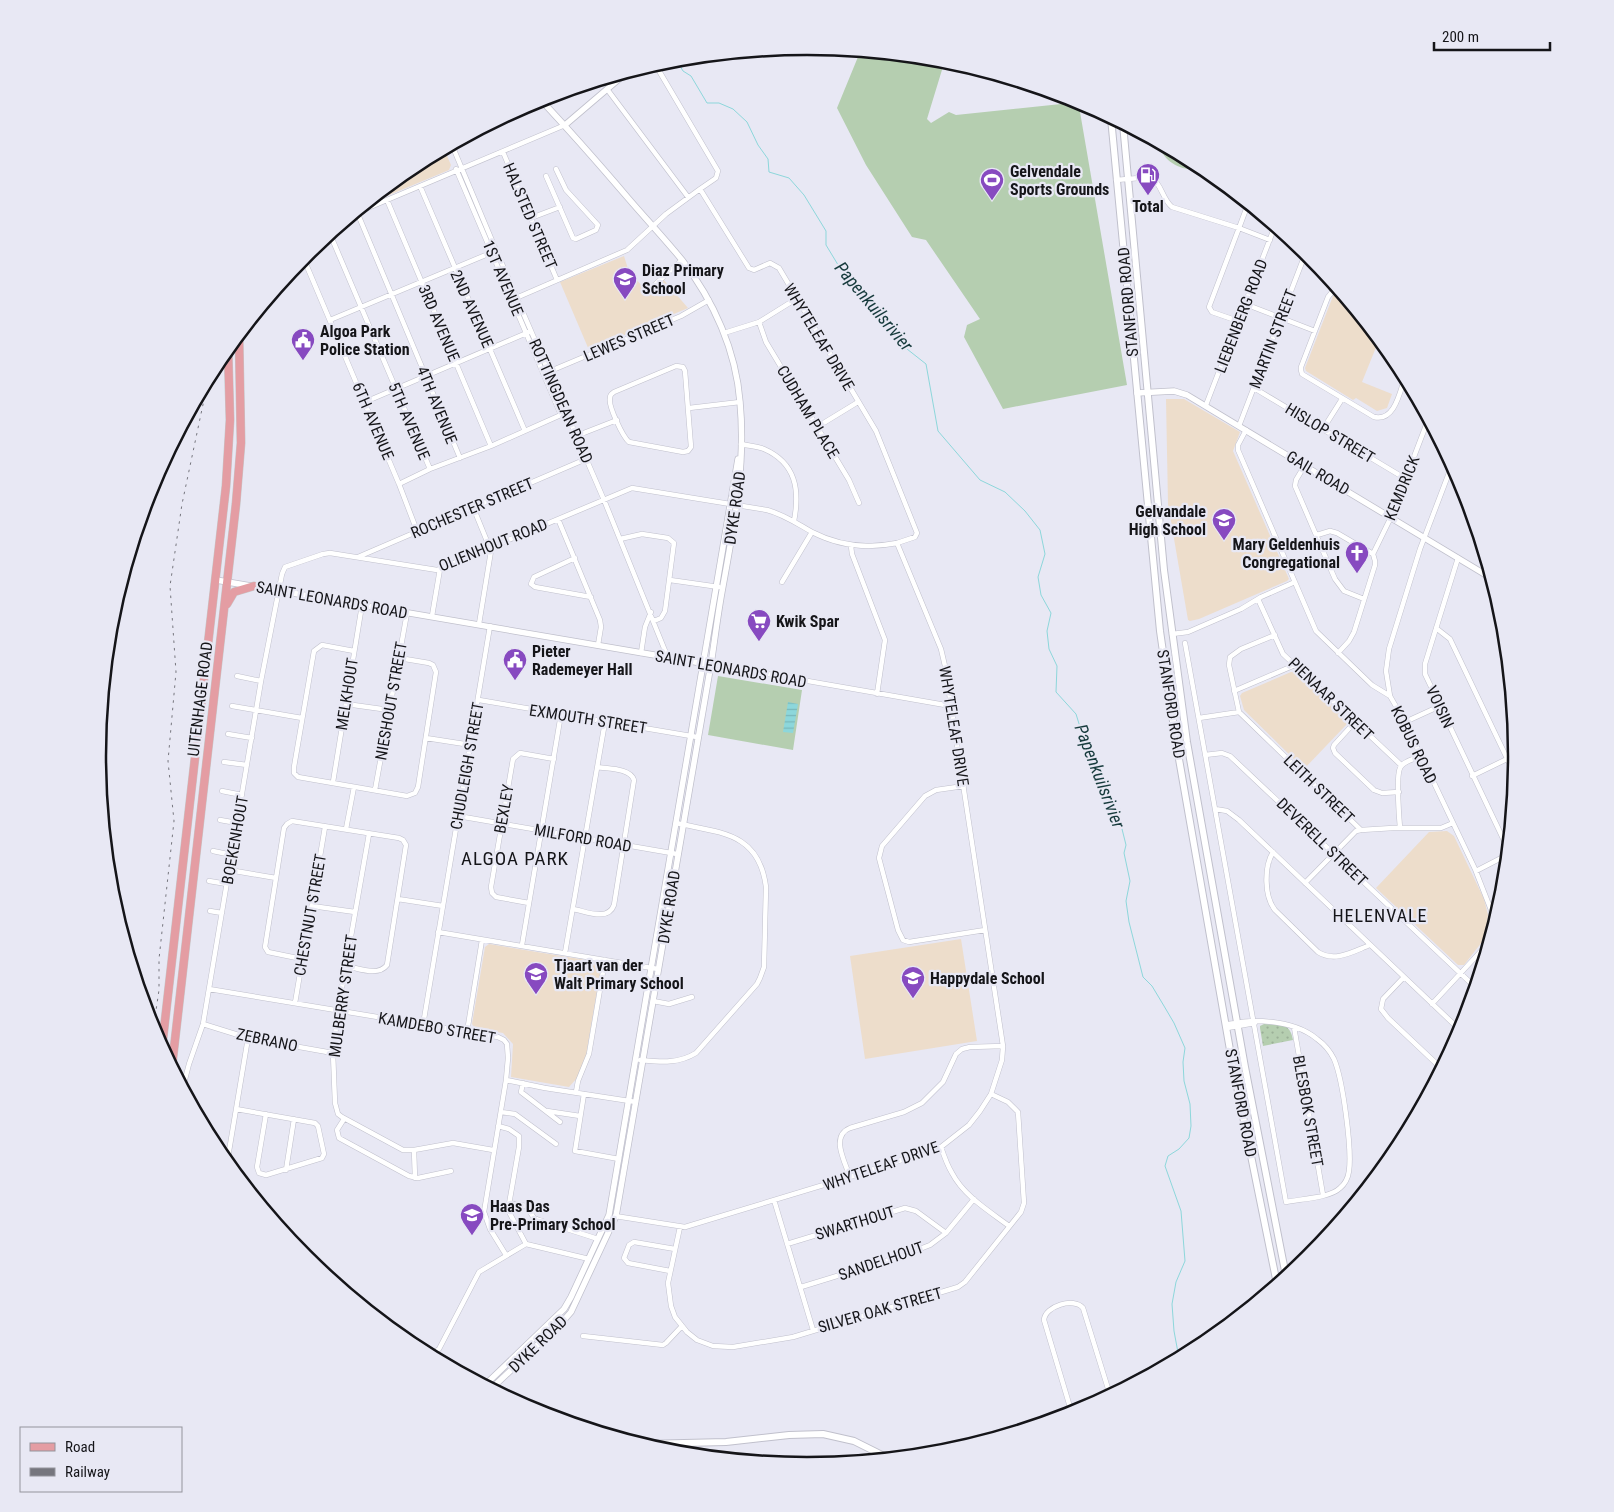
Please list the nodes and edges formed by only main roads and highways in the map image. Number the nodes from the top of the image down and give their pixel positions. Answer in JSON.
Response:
{"nodes":[{"id":1,"x":1112,"y":125,"type":"edge"},
{"id":2,"x":1124,"y":131,"type":"edge"},
{"id":3,"x":239,"y":346,"type":"edge"},
{"id":4,"x":228,"y":361,"type":"edge"},
{"id":5,"x":254,"y":586,"type":"road end"},
{"id":6,"x":225,"y":607,"type":"junction"},
{"id":7,"x":164,"y":1034,"type":"edge"},
{"id":8,"x":173,"y":1055,"type":"edge"},
{"id":9,"x":1285,"y":1269,"type":"edge"},
{"id":10,"x":1276,"y":1277,"type":"edge"},
{"id":11,"x":668,"y":1443,"type":"edge"},
{"id":12,"x":878,"y":1453,"type":"edge"}],
"edges":[{"from":1,"to":10,"type":"main road","name":"STANFORD ROAD"},
{"from":2,"to":9,"type":"main road","name":"STANFORD ROAD"},
{"from":3,"to":6,"type":"main road","name":"UITENHAGE ROAD"},
{"from":4,"to":7,"type":"main road","name":"UITENHAGE ROAD"},
{"from":5,"to":6,"type":"main road"},
{"from":6,"to":8,"type":"main road","name":"UITENHAGE ROAD"},
{"from":11,"to":12,"type":"main road"}]}
